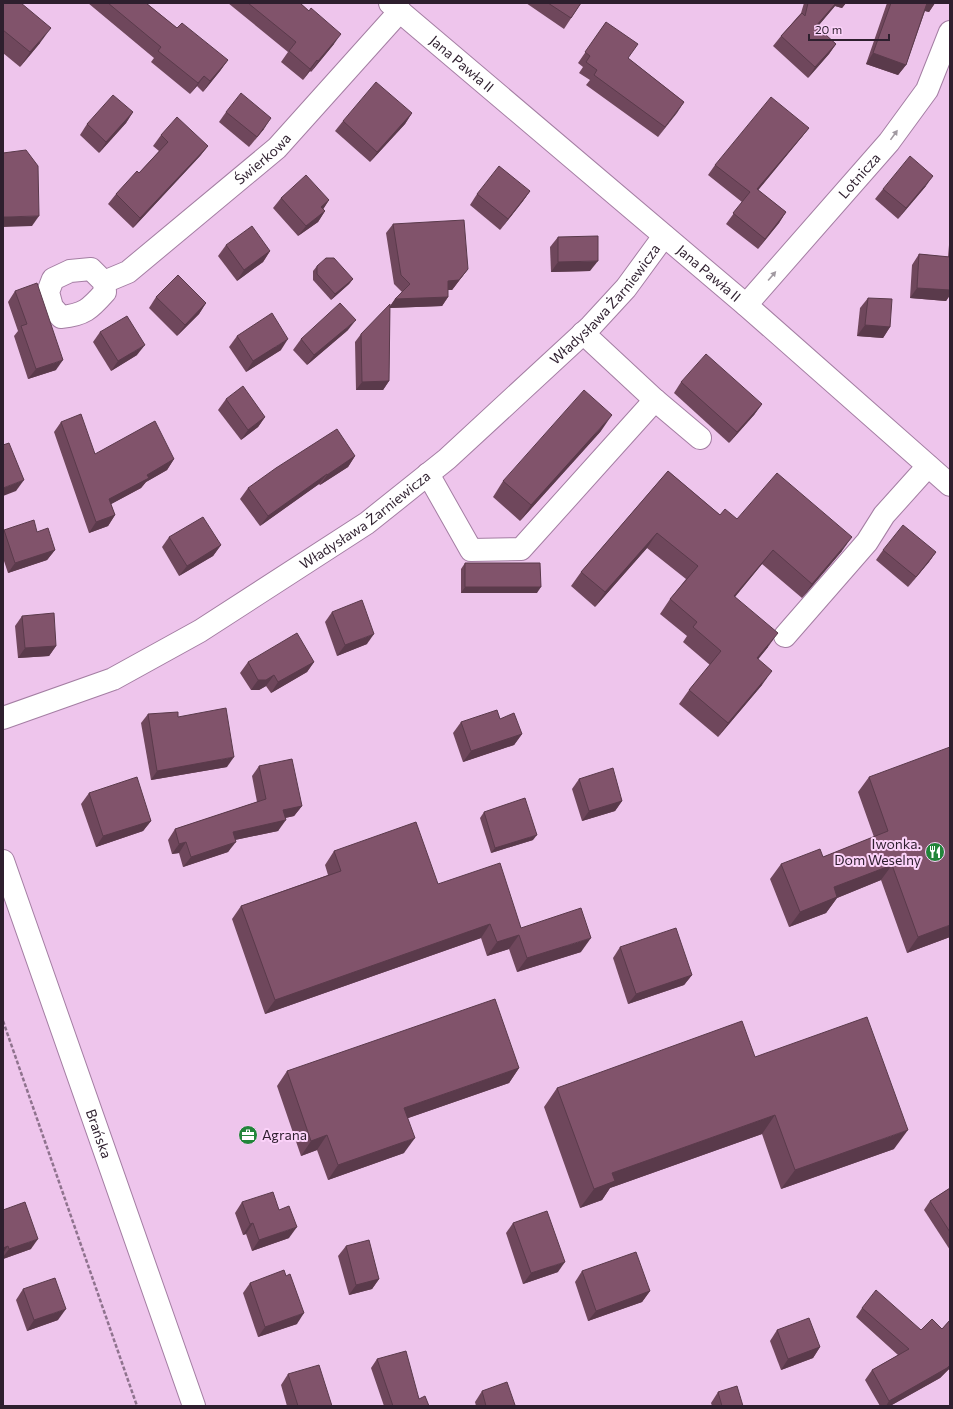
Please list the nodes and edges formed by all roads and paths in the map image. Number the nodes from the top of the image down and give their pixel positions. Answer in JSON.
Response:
{"nodes":[{"id":1,"x":395,"y":7,"type":"edge"},
{"id":2,"x":950,"y":32,"type":"edge"},
{"id":3,"x":664,"y":236,"type":"junction"},
{"id":4,"x":104,"y":282,"type":"dead end"},
{"id":5,"x":746,"y":305,"type":"junction"},
{"id":6,"x":583,"y":333,"type":"junction"},
{"id":7,"x":655,"y":400,"type":"junction"},
{"id":8,"x":700,"y":438,"type":"dead end"},
{"id":9,"x":928,"y":466,"type":"junction"},
{"id":10,"x":428,"y":474,"type":"junction"},
{"id":11,"x":950,"y":485,"type":"edge"},
{"id":12,"x":785,"y":636,"type":"dead end"},
{"id":13,"x":3,"y":718,"type":"edge"},
{"id":14,"x":3,"y":861,"type":"edge"},
{"id":15,"x":3,"y":1021,"type":"edge"},
{"id":16,"x":137,"y":1406,"type":"edge"},
{"id":17,"x":194,"y":1406,"type":"edge"}],
"edges":[{"from":1,"to":3,"type":"street","name":"Jana Pawła II"},
{"from":1,"to":4,"type":"street","name":"Świerkowa"},
{"from":5,"to":2,"type":"street","name":"Lotnicza","one_way":true},
{"from":3,"to":5,"type":"street","name":"Jana Pawła II"},
{"from":3,"to":6,"type":"street","name":"Władysława Żarniewicza"},
{"from":5,"to":9,"type":"street","name":"Jana Pawła II"},
{"from":6,"to":7,"type":"street"},
{"from":6,"to":10,"type":"street","name":"Władysława Żarniewicza"},
{"from":7,"to":8,"type":"street"},
{"from":7,"to":10,"type":"street"},
{"from":9,"to":11,"type":"street","name":"Jana Pawła II"},
{"from":9,"to":12,"type":"street"},
{"from":10,"to":13,"type":"street","name":"Władysława Żarniewicza"},
{"from":14,"to":17,"type":"street","name":"Brańska"},
{"from":15,"to":16,"type":"path"}]}
